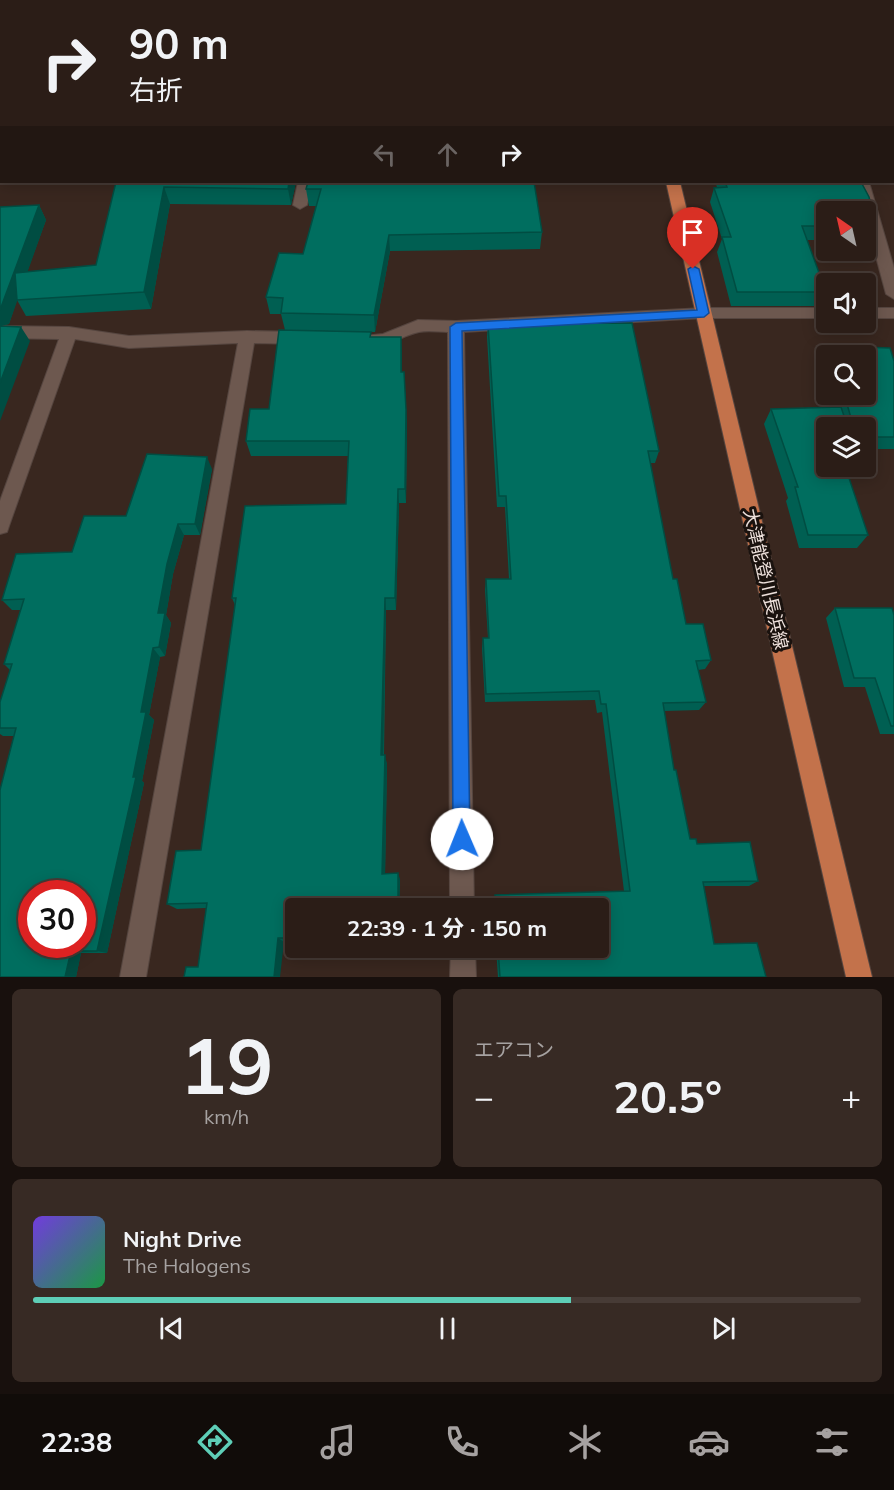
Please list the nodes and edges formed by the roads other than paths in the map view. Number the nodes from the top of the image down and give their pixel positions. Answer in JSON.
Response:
{"nodes":[{"id":1,"x":305,"y":183,"type":"edge"},
{"id":2,"x":673,"y":183,"type":"edge"},
{"id":3,"x":862,"y":183,"type":"edge"},
{"id":4,"x":300,"y":205,"type":"dead end"},
{"id":5,"x":894,"y":294,"type":"edge"},
{"id":6,"x":894,"y":312,"type":"edge"},
{"id":7,"x":704,"y":313,"type":"junction"},
{"id":8,"x":816,"y":313,"type":"edge"},
{"id":9,"x":876,"y":313,"type":"edge"},
{"id":10,"x":456,"y":327,"type":"junction"},
{"id":11,"x":0,"y":332,"type":"edge"},
{"id":12,"x":69,"y":333,"type":"junction"},
{"id":13,"x":247,"y":337,"type":"junction"},
{"id":14,"x":316,"y":339,"type":"edge"},
{"id":15,"x":350,"y":339,"type":"edge"},
{"id":16,"x":0,"y":526,"type":"edge"},
{"id":17,"x":462,"y":898,"type":"edge"},
{"id":18,"x":463,"y":958,"type":"edge"},
{"id":19,"x":133,"y":977,"type":"edge"},
{"id":20,"x":463,"y":977,"type":"edge"},
{"id":21,"x":859,"y":977,"type":"edge"}],
"edges":[{"from":1,"to":4,"type":"street"},
{"from":2,"to":7,"type":"main road","name":"大津能登川長浜線"},
{"from":3,"to":5,"type":"street"},
{"from":6,"to":9,"type":"street"},
{"from":7,"to":8,"type":"street"},
{"from":7,"to":10,"type":"street"},
{"from":7,"to":21,"type":"main road","name":"大津能登川長浜線"},
{"from":10,"to":15,"type":"street"},
{"from":10,"to":17,"type":"street"},
{"from":11,"to":12,"type":"street"},
{"from":12,"to":13,"type":"street"},
{"from":12,"to":16,"type":"street"},
{"from":13,"to":14,"type":"street"},
{"from":13,"to":19,"type":"street"},
{"from":18,"to":20,"type":"street"}]}
